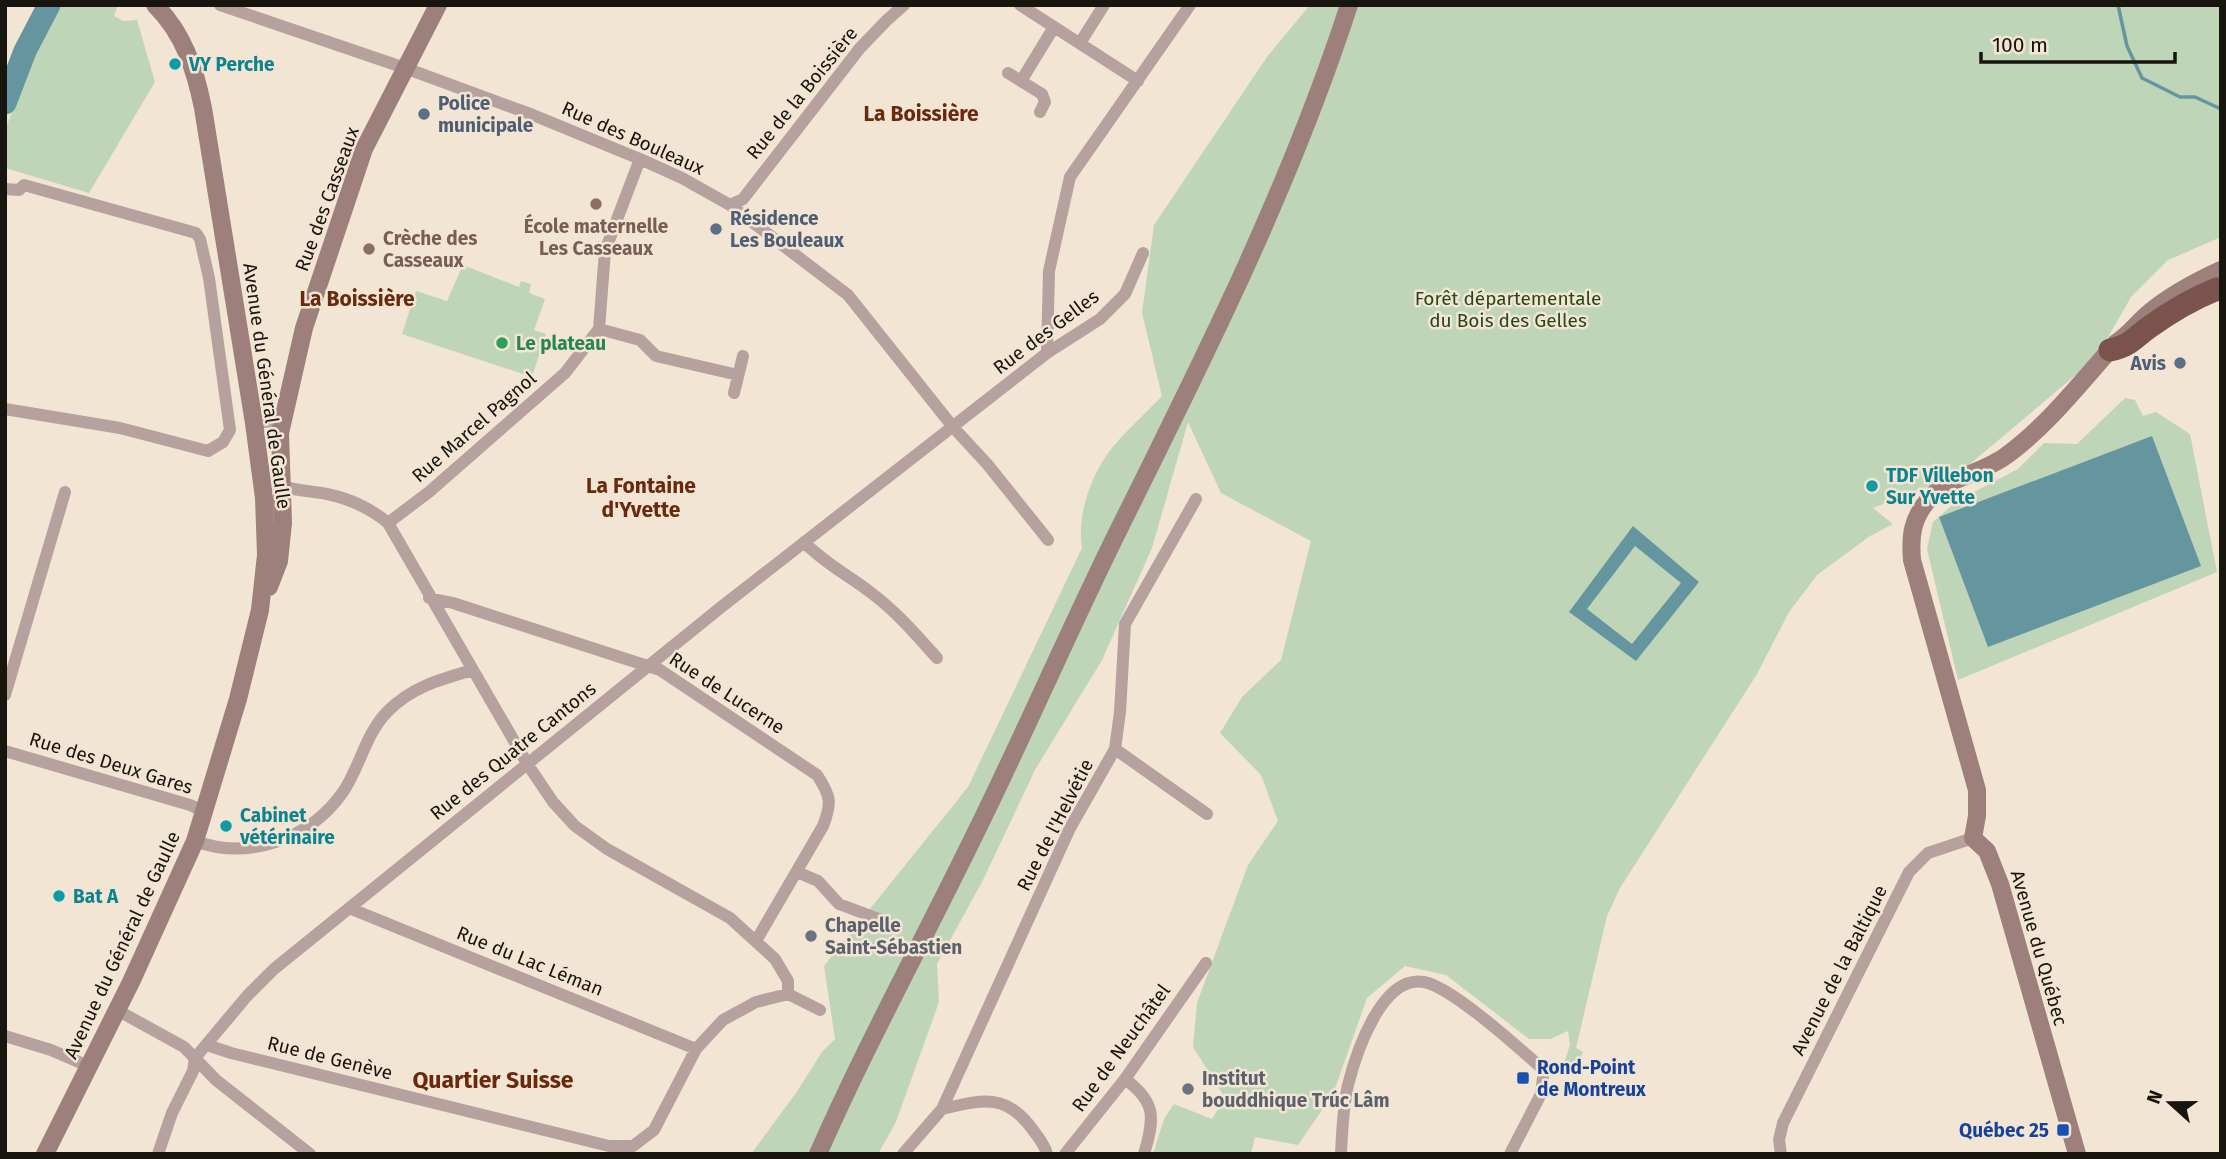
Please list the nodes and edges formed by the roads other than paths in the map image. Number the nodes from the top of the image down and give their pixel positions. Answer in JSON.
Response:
{"nodes":[{"id":1,"x":220,"y":5,"type":"edge"},
{"id":2,"x":438,"y":5,"type":"edge"},
{"id":3,"x":904,"y":5,"type":"edge"},
{"id":4,"x":1020,"y":5,"type":"edge"},
{"id":5,"x":1104,"y":5,"type":"edge"},
{"id":6,"x":1190,"y":5,"type":"edge"},
{"id":7,"x":1349,"y":5,"type":"edge"},
{"id":8,"x":163,"y":8,"type":"edge"},
{"id":9,"x":1054,"y":27,"type":"junction"},
{"id":10,"x":1080,"y":43,"type":"junction"},
{"id":11,"x":405,"y":68,"type":"junction"},
{"id":12,"x":1008,"y":73,"type":"dead end"},
{"id":13,"x":1021,"y":81,"type":"junction"},
{"id":14,"x":1138,"y":81,"type":"junction"},
{"id":15,"x":1040,"y":112,"type":"dead end"},
{"id":16,"x":640,"y":159,"type":"junction"},
{"id":17,"x":5,"y":189,"type":"edge"},
{"id":18,"x":730,"y":205,"type":"junction"},
{"id":19,"x":1143,"y":253,"type":"dead end"},
{"id":20,"x":2221,"y":257,"type":"edge"},
{"id":21,"x":2221,"y":270,"type":"edge"},
{"id":22,"x":230,"y":274,"type":"junction"},
{"id":23,"x":209,"y":278,"type":"junction"},
{"id":24,"x":2221,"y":290,"type":"edge"},
{"id":25,"x":599,"y":329,"type":"junction"},
{"id":26,"x":2113,"y":347,"type":"junction"},
{"id":27,"x":1047,"y":353,"type":"junction"},
{"id":28,"x":743,"y":356,"type":"dead end"},
{"id":29,"x":738,"y":374,"type":"junction"},
{"id":30,"x":734,"y":393,"type":"dead end"},
{"id":31,"x":5,"y":409,"type":"edge"},
{"id":32,"x":284,"y":418,"type":"junction"},
{"id":33,"x":254,"y":423,"type":"junction"},
{"id":34,"x":953,"y":427,"type":"junction"},
{"id":35,"x":280,"y":448,"type":"junction"},
{"id":36,"x":258,"y":451,"type":"junction"},
{"id":37,"x":282,"y":486,"type":"junction"},
{"id":38,"x":65,"y":492,"type":"dead end"},
{"id":39,"x":1196,"y":499,"type":"dead end"},
{"id":40,"x":388,"y":523,"type":"junction"},
{"id":41,"x":1048,"y":540,"type":"dead end"},
{"id":42,"x":804,"y":542,"type":"junction"},
{"id":43,"x":429,"y":598,"type":"junction"},
{"id":44,"x":260,"y":610,"type":"junction"},
{"id":45,"x":937,"y":658,"type":"dead end"},
{"id":46,"x":648,"y":665,"type":"junction"},
{"id":47,"x":473,"y":670,"type":"junction"},
{"id":48,"x":5,"y":695,"type":"edge"},
{"id":49,"x":1115,"y":749,"type":"junction"},
{"id":50,"x":5,"y":751,"type":"edge"},
{"id":51,"x":528,"y":765,"type":"junction"},
{"id":52,"x":205,"y":812,"type":"junction"},
{"id":53,"x":1207,"y":814,"type":"dead end"},
{"id":54,"x":1973,"y":838,"type":"junction"},
{"id":55,"x":195,"y":841,"type":"junction"},
{"id":56,"x":797,"y":872,"type":"junction"},
{"id":57,"x":349,"y":908,"type":"junction"},
{"id":58,"x":887,"y":922,"type":"dead end"},
{"id":59,"x":756,"y":941,"type":"junction"},
{"id":60,"x":1206,"y":963,"type":"dead end"},
{"id":61,"x":788,"y":995,"type":"junction"},
{"id":62,"x":117,"y":1010,"type":"junction"},
{"id":63,"x":820,"y":1010,"type":"dead end"},
{"id":64,"x":5,"y":1036,"type":"edge"},
{"id":65,"x":207,"y":1045,"type":"junction"},
{"id":66,"x":696,"y":1049,"type":"junction"},
{"id":67,"x":195,"y":1058,"type":"junction"},
{"id":68,"x":88,"y":1066,"type":"junction"},
{"id":69,"x":1125,"y":1079,"type":"junction"},
{"id":70,"x":942,"y":1109,"type":"junction"},
{"id":71,"x":608,"y":1150,"type":"edge"},
{"id":72,"x":45,"y":1154,"type":"edge"},
{"id":73,"x":158,"y":1154,"type":"edge"},
{"id":74,"x":310,"y":1154,"type":"edge"},
{"id":75,"x":818,"y":1154,"type":"edge"},
{"id":76,"x":904,"y":1154,"type":"edge"},
{"id":77,"x":1047,"y":1154,"type":"edge"},
{"id":78,"x":1065,"y":1154,"type":"edge"},
{"id":79,"x":1144,"y":1154,"type":"edge"},
{"id":80,"x":1341,"y":1154,"type":"edge"},
{"id":81,"x":1510,"y":1154,"type":"edge"},
{"id":82,"x":1781,"y":1154,"type":"edge"},
{"id":83,"x":2077,"y":1154,"type":"edge"}],
"edges":[{"from":1,"to":11,"type":"street","name":"Rue des Bouleaux"},
{"from":2,"to":11,"type":"main road","name":"Rue des Casseaux"},
{"from":3,"to":18,"type":"street","name":"Rue de la Boissière"},
{"from":4,"to":9,"type":"street"},
{"from":5,"to":10,"type":"street"},
{"from":6,"to":14,"type":"street"},
{"from":7,"to":75,"type":"main road"},
{"from":8,"to":22,"type":"main road","name":"Avenue du Général de Gaulle"},
{"from":9,"to":10,"type":"street"},
{"from":9,"to":13,"type":"street"},
{"from":10,"to":14,"type":"street"},
{"from":11,"to":16,"type":"street","name":"Rue des Bouleaux"},
{"from":11,"to":32,"type":"main road","name":"Rue des Casseaux"},
{"from":12,"to":13,"type":"street"},
{"from":13,"to":15,"type":"street"},
{"from":14,"to":27,"type":"street"},
{"from":16,"to":18,"type":"street","name":"Rue des Bouleaux"},
{"from":16,"to":25,"type":"street"},
{"from":17,"to":23,"type":"street"},
{"from":18,"to":34,"type":"street","name":"Rue des Bouleaux"},
{"from":19,"to":27,"type":"street","name":"Rue des Gelles"},
{"from":20,"to":26,"type":"main road"},
{"from":21,"to":26,"type":"main road"},
{"from":22,"to":23,"type":"street"},
{"from":22,"to":33,"type":"main road","name":"Avenue du Général de Gaulle"},
{"from":23,"to":31,"type":"street"},
{"from":24,"to":26,"type":"highway"},
{"from":25,"to":29,"type":"street"},
{"from":25,"to":40,"type":"street","name":"Rue Marcel Pagnol"},
{"from":26,"to":54,"type":"main road"},
{"from":27,"to":34,"type":"street","name":"Rue des Gelles"},
{"from":28,"to":29,"type":"street"},
{"from":29,"to":30,"type":"street"},
{"from":32,"to":33,"type":"street"},
{"from":32,"to":35,"type":"main road","name":"Rue des Casseaux"},
{"from":33,"to":36,"type":"main road","name":"Avenue du Général de Gaulle"},
{"from":34,"to":41,"type":"street","name":"Rue des Bouleaux"},
{"from":34,"to":42,"type":"street","name":"Rue des Quatre Cantons"},
{"from":35,"to":36,"type":"street"},
{"from":35,"to":37,"type":"main road","name":"Rue des Casseaux"},
{"from":36,"to":44,"type":"main road","name":"Avenue du Général de Gaulle"},
{"from":37,"to":40,"type":"street"},
{"from":37,"to":44,"type":"main road","name":"Rue des Casseaux"},
{"from":38,"to":48,"type":"street"},
{"from":39,"to":49,"type":"street","name":"Rue de l'Helvétie"},
{"from":40,"to":43,"type":"street"},
{"from":42,"to":45,"type":"street"},
{"from":42,"to":46,"type":"street","name":"Rue des Quatre Cantons"},
{"from":43,"to":46,"type":"street","name":"Rue de Lucerne"},
{"from":43,"to":47,"type":"street"},
{"from":44,"to":52,"type":"main road","name":"Avenue du Général de Gaulle"},
{"from":46,"to":51,"type":"street","name":"Rue des Quatre Cantons"},
{"from":46,"to":56,"type":"street","name":"Rue de Lucerne"},
{"from":47,"to":51,"type":"street"},
{"from":47,"to":55,"type":"street"},
{"from":49,"to":53,"type":"street"},
{"from":49,"to":70,"type":"street","name":"Rue de l'Helvétie"},
{"from":50,"to":52,"type":"street","name":"Rue des Deux Gares"},
{"from":51,"to":57,"type":"street","name":"Rue des Quatre Cantons"},
{"from":51,"to":59,"type":"street"},
{"from":52,"to":55,"type":"main road","name":"Avenue du Général de Gaulle"},
{"from":54,"to":82,"type":"street","name":"Avenue de la Baltique"},
{"from":54,"to":83,"type":"main road","name":"Avenue du Québec"},
{"from":55,"to":62,"type":"main road","name":"Avenue du Général de Gaulle"},
{"from":56,"to":58,"type":"street"},
{"from":56,"to":59,"type":"street","name":"Rue de Lucerne"},
{"from":57,"to":65,"type":"street","name":"Rue des Quatre Cantons"},
{"from":57,"to":66,"type":"street","name":"Rue du Lac Léman"},
{"from":59,"to":61,"type":"street"},
{"from":60,"to":69,"type":"street","name":"Rue de Neuchâtel"},
{"from":61,"to":63,"type":"street"},
{"from":61,"to":66,"type":"street"},
{"from":62,"to":67,"type":"street"},
{"from":62,"to":68,"type":"main road","name":"Avenue du Général de Gaulle"},
{"from":64,"to":68,"type":"street"},
{"from":65,"to":67,"type":"street","name":"Rue des Quatre Cantons"},
{"from":65,"to":71,"type":"street","name":"Rue de Genève"},
{"from":66,"to":71,"type":"street"},
{"from":67,"to":73,"type":"street","name":"Rue des Quatre Cantons"},
{"from":67,"to":74,"type":"street"},
{"from":68,"to":72,"type":"main road","name":"Avenue du Général de Gaulle"},
{"from":69,"to":78,"type":"street","name":"Rue de Neuchâtel"},
{"from":69,"to":79,"type":"street"},
{"from":70,"to":76,"type":"street","name":"Rue de l'Helvétie"},
{"from":70,"to":77,"type":"street"},
{"from":80,"to":81,"type":"street"}]}
